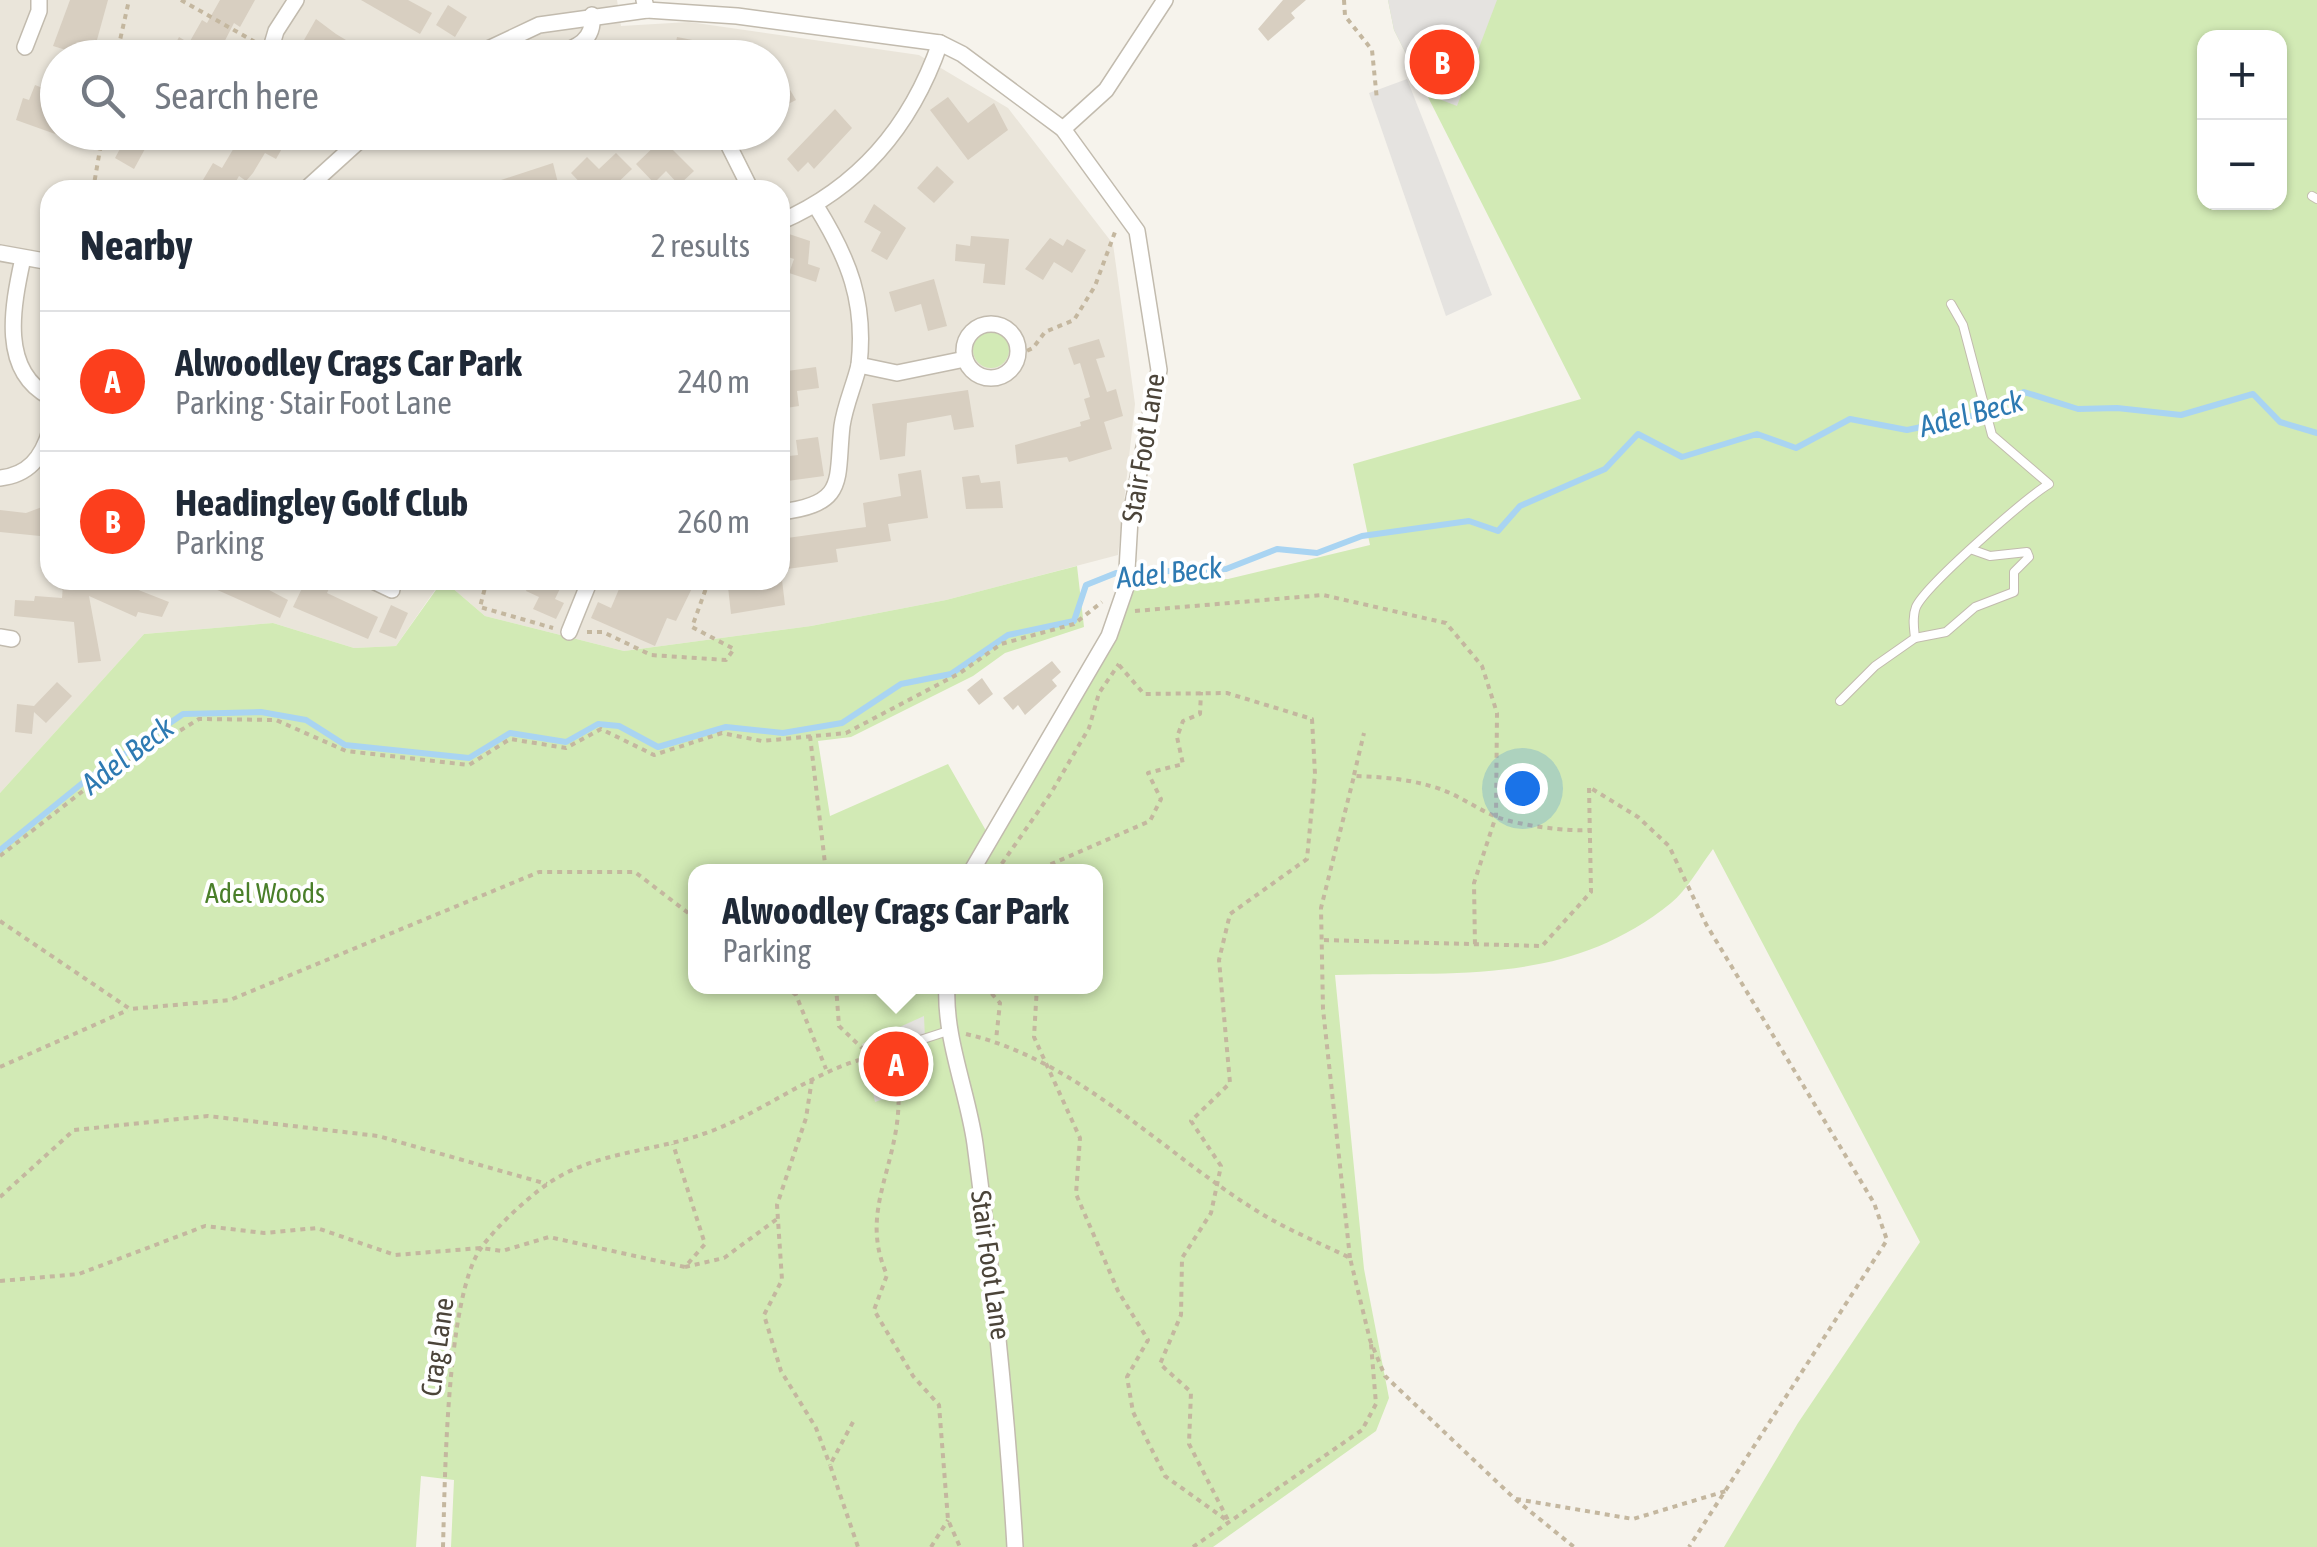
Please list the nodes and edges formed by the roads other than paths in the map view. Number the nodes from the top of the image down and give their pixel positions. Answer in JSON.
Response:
{"nodes":[{"id":1,"x":39,"y":0,"type":"edge"},
{"id":2,"x":296,"y":0,"type":"edge"},
{"id":3,"x":1165,"y":0,"type":"edge"},
{"id":4,"x":646,"y":5,"type":"edge"},
{"id":5,"x":592,"y":15,"type":"junction"},
{"id":6,"x":276,"y":40,"type":"edge"},
{"id":7,"x":508,"y":40,"type":"edge"},
{"id":8,"x":586,"y":40,"type":"edge"},
{"id":9,"x":940,"y":43,"type":"junction"},
{"id":10,"x":25,"y":47,"type":"dead end"},
{"id":11,"x":1063,"y":129,"type":"junction"},
{"id":12,"x":348,"y":150,"type":"edge"},
{"id":13,"x":731,"y":150,"type":"edge"},
{"id":14,"x":315,"y":180,"type":"edge"},
{"id":15,"x":746,"y":180,"type":"edge"},
{"id":16,"x":816,"y":206,"type":"junction"},
{"id":17,"x":790,"y":218,"type":"edge"},
{"id":18,"x":0,"y":253,"type":"edge"},
{"id":19,"x":23,"y":258,"type":"junction"},
{"id":20,"x":40,"y":261,"type":"edge"},
{"id":21,"x":1951,"y":304,"type":"dead end"},
{"id":22,"x":965,"y":359,"type":"junction"},
{"id":23,"x":860,"y":366,"type":"junction"},
{"id":24,"x":40,"y":391,"type":"edge"},
{"id":25,"x":40,"y":453,"type":"edge"},
{"id":26,"x":0,"y":478,"type":"edge"},
{"id":27,"x":790,"y":510,"type":"edge"},
{"id":28,"x":1973,"y":550,"type":"junction"},
{"id":29,"x":586,"y":590,"type":"edge"},
{"id":30,"x":569,"y":632,"type":"road end"},
{"id":31,"x":1915,"y":638,"type":"junction"},
{"id":32,"x":1840,"y":702,"type":"dead end"},
{"id":33,"x":977,"y":864,"type":"edge"},
{"id":34,"x":948,"y":994,"type":"edge"},
{"id":35,"x":951,"y":1030,"type":"junction"},
{"id":36,"x":871,"y":1056,"type":"road end"},
{"id":37,"x":1016,"y":1547,"type":"edge"}],
"edges":[{"from":1,"to":10,"type":"street"},
{"from":2,"to":6,"type":"street"},
{"from":3,"to":11,"type":"street"},
{"from":4,"to":5,"type":"street"},
{"from":4,"to":9,"type":"street"},
{"from":5,"to":7,"type":"street"},
{"from":5,"to":8,"type":"street"},
{"from":9,"to":11,"type":"street","name":"Stair Foot Lane"},
{"from":9,"to":16,"type":"street"},
{"from":11,"to":33,"type":"street","name":"Stair Foot Lane"},
{"from":12,"to":14,"type":"street"},
{"from":13,"to":15,"type":"street"},
{"from":16,"to":17,"type":"street"},
{"from":16,"to":23,"type":"street"},
{"from":18,"to":19,"type":"street"},
{"from":19,"to":20,"type":"street"},
{"from":19,"to":24,"type":"street"},
{"from":21,"to":28,"type":"lane"},
{"from":22,"to":22,"type":"street"},
{"from":22,"to":23,"type":"street"},
{"from":23,"to":27,"type":"street"},
{"from":25,"to":26,"type":"street"},
{"from":28,"to":31,"type":"lane"},
{"from":28,"to":31,"type":"lane"},
{"from":29,"to":30,"type":"street"},
{"from":31,"to":32,"type":"lane"},
{"from":34,"to":35,"type":"street","name":"Stair Foot Lane"},
{"from":35,"to":36,"type":"lane"},
{"from":35,"to":37,"type":"street","name":"Stair Foot Lane"}]}
